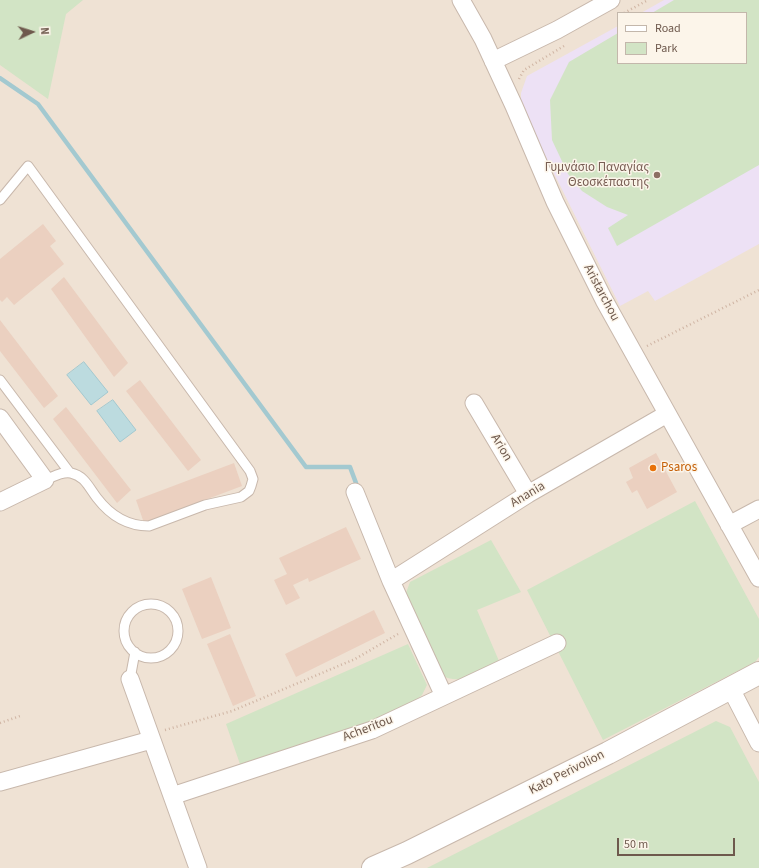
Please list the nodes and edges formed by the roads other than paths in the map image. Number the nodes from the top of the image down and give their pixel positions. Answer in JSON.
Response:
{"nodes":[{"id":1,"x":461,"y":0,"type":"edge"},
{"id":2,"x":611,"y":0,"type":"edge"},
{"id":3,"x":493,"y":61,"type":"junction"},
{"id":4,"x":0,"y":200,"type":"edge"},
{"id":5,"x":0,"y":380,"type":"edge"},
{"id":6,"x":474,"y":403,"type":"dead end"},
{"id":7,"x":667,"y":414,"type":"junction"},
{"id":8,"x":0,"y":418,"type":"edge"},
{"id":9,"x":70,"y":473,"type":"junction"},
{"id":10,"x":45,"y":480,"type":"junction"},
{"id":11,"x":355,"y":492,"type":"dead end"},
{"id":12,"x":528,"y":494,"type":"junction"},
{"id":13,"x":0,"y":502,"type":"edge"},
{"id":14,"x":759,"y":509,"type":"edge"},
{"id":15,"x":728,"y":525,"type":"junction"},
{"id":16,"x":759,"y":578,"type":"edge"},
{"id":17,"x":391,"y":581,"type":"junction"},
{"id":18,"x":557,"y":643,"type":"dead end"},
{"id":19,"x":135,"y":652,"type":"junction"},
{"id":20,"x":759,"y":673,"type":"edge"},
{"id":21,"x":130,"y":679,"type":"joint"},
{"id":22,"x":730,"y":687,"type":"junction"},
{"id":23,"x":444,"y":696,"type":"junction"},
{"id":24,"x":150,"y":737,"type":"junction"},
{"id":25,"x":759,"y":743,"type":"edge"},
{"id":26,"x":0,"y":782,"type":"edge"},
{"id":27,"x":172,"y":796,"type":"junction"},
{"id":28,"x":198,"y":868,"type":"edge"},
{"id":29,"x":373,"y":868,"type":"edge"}],
"edges":[{"from":1,"to":3,"type":"street","name":"Aristarchou"},
{"from":2,"to":3,"type":"street"},
{"from":3,"to":7,"type":"street","name":"Aristarchou"},
{"from":4,"to":9,"type":"lane"},
{"from":5,"to":9,"type":"lane"},
{"from":6,"to":12,"type":"street","name":"Arion"},
{"from":7,"to":12,"type":"street","name":"Anania"},
{"from":7,"to":15,"type":"street","name":"Aristarchou"},
{"from":8,"to":10,"type":"street"},
{"from":9,"to":10,"type":"lane"},
{"from":10,"to":13,"type":"street"},
{"from":11,"to":17,"type":"street"},
{"from":12,"to":17,"type":"street","name":"Anania"},
{"from":14,"to":15,"type":"street"},
{"from":15,"to":16,"type":"street","name":"Aristarchou"},
{"from":17,"to":23,"type":"street"},
{"from":18,"to":23,"type":"street","name":"Acheritou"},
{"from":19,"to":19,"type":"lane"},
{"from":19,"to":21,"type":"lane"},
{"from":20,"to":22,"type":"street","name":"Kato Perivolion"},
{"from":21,"to":24,"type":"street"},
{"from":22,"to":25,"type":"street"},
{"from":22,"to":29,"type":"street","name":"Kato Perivolion"},
{"from":23,"to":27,"type":"street","name":"Acheritou"},
{"from":24,"to":26,"type":"street"},
{"from":24,"to":27,"type":"street"},
{"from":27,"to":28,"type":"street"}]}
